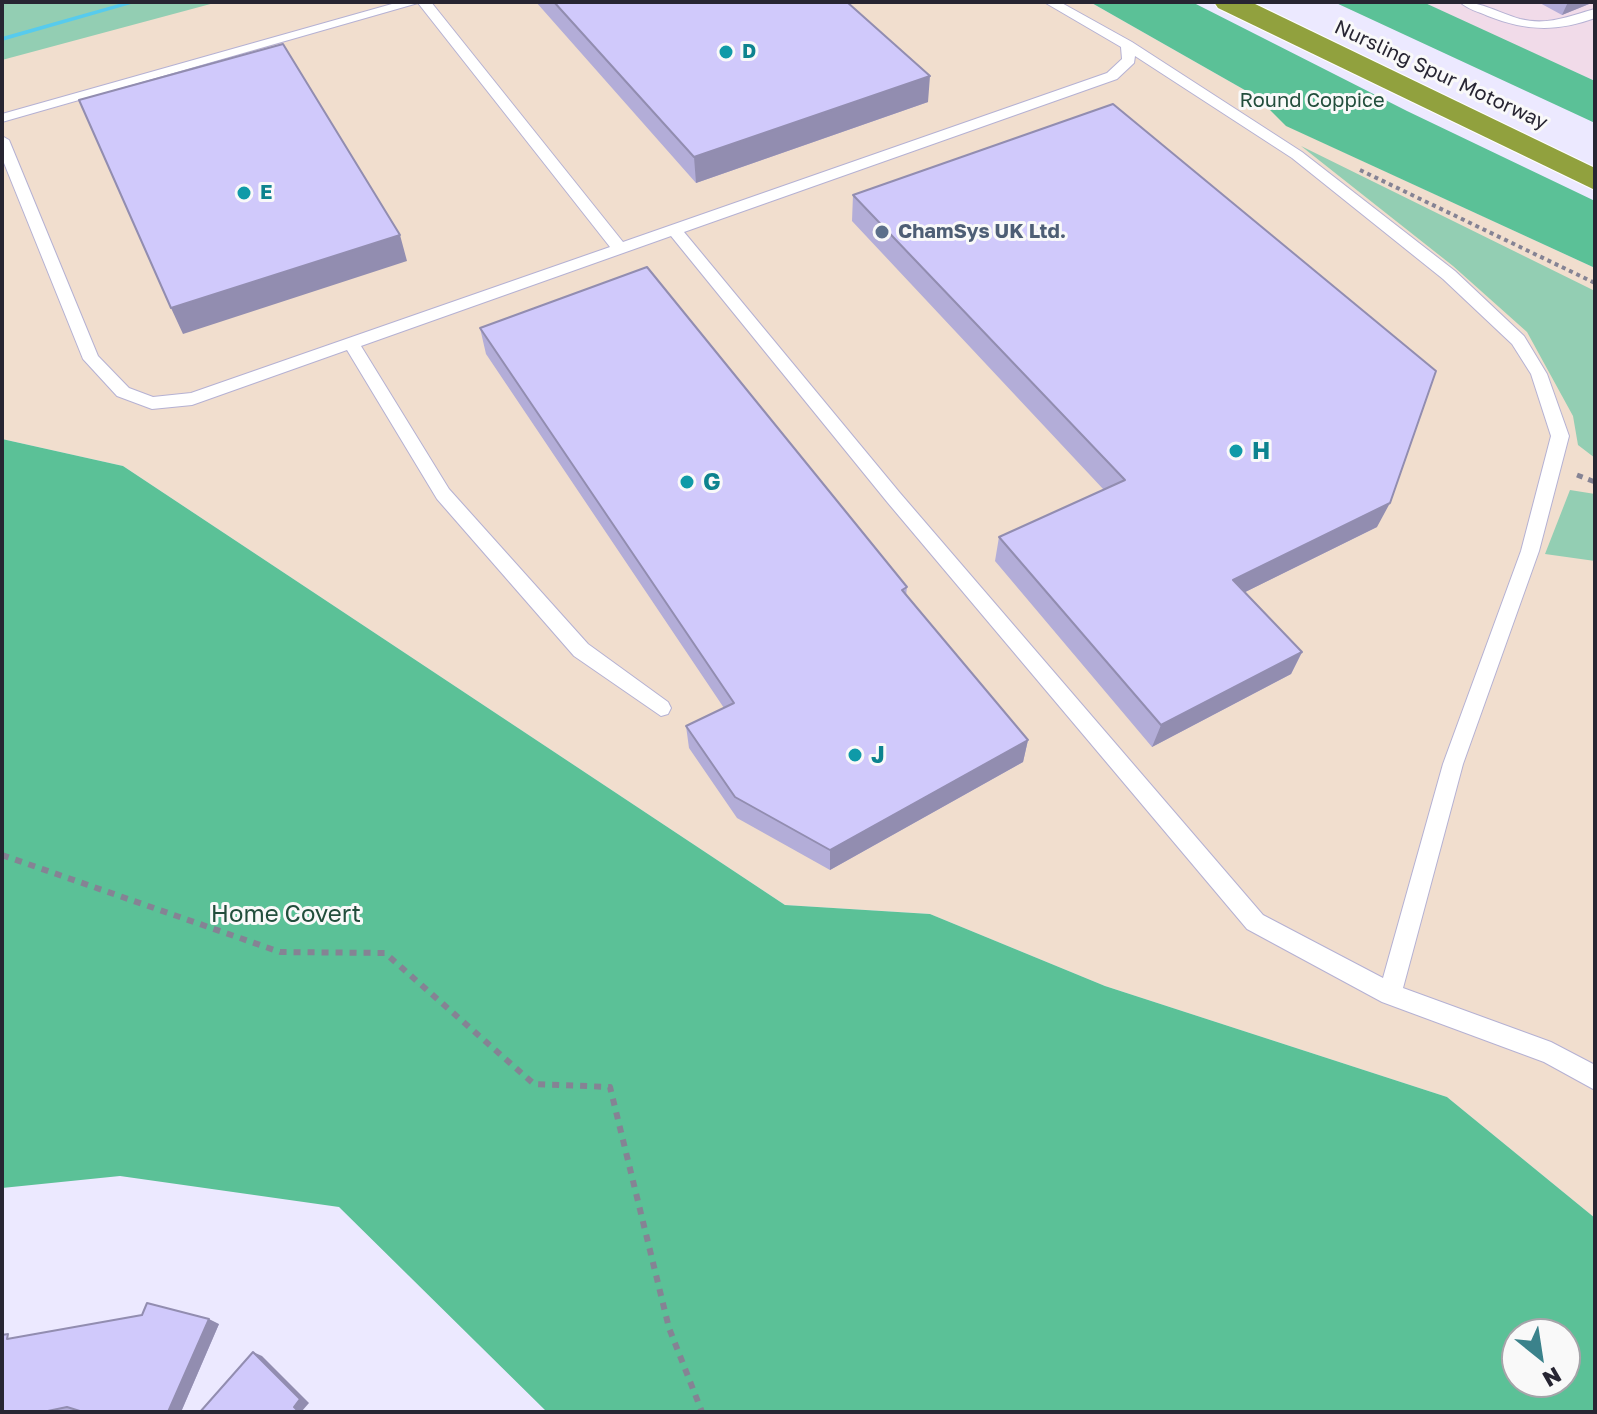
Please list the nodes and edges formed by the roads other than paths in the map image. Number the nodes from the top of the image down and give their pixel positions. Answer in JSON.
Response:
{"nodes":[{"id":1,"x":413,"y":2,"type":"edge"},
{"id":2,"x":424,"y":2,"type":"edge"},
{"id":3,"x":1050,"y":2,"type":"edge"},
{"id":4,"x":1228,"y":2,"type":"edge"},
{"id":5,"x":1288,"y":2,"type":"edge"},
{"id":6,"x":1466,"y":2,"type":"edge"},
{"id":7,"x":1595,"y":13,"type":"edge"},
{"id":8,"x":1127,"y":45,"type":"junction"},
{"id":9,"x":2,"y":118,"type":"edge"},
{"id":10,"x":1561,"y":132,"type":"dead end"},
{"id":11,"x":2,"y":140,"type":"edge"},
{"id":12,"x":1595,"y":180,"type":"edge"},
{"id":13,"x":673,"y":229,"type":"junction"},
{"id":14,"x":619,"y":248,"type":"junction"},
{"id":15,"x":351,"y":343,"type":"junction"},
{"id":16,"x":661,"y":708,"type":"dead end"},
{"id":17,"x":1390,"y":994,"type":"junction"},
{"id":18,"x":1595,"y":1078,"type":"edge"}],
"edges":[{"from":1,"to":9,"type":"lane"},
{"from":2,"to":14,"type":"lane"},
{"from":3,"to":8,"type":"lane"},
{"from":4,"to":12,"type":"highway","name":"Nursling Spur Motorway"},
{"from":5,"to":10,"type":"highway","name":"Nursling Spur Motorway"},
{"from":6,"to":7,"type":"lane"},
{"from":8,"to":13,"type":"lane"},
{"from":8,"to":17,"type":"lane"},
{"from":11,"to":15,"type":"lane"},
{"from":13,"to":14,"type":"lane"},
{"from":13,"to":17,"type":"lane"},
{"from":14,"to":15,"type":"lane"},
{"from":15,"to":16,"type":"lane"},
{"from":17,"to":18,"type":"lane"}]}
